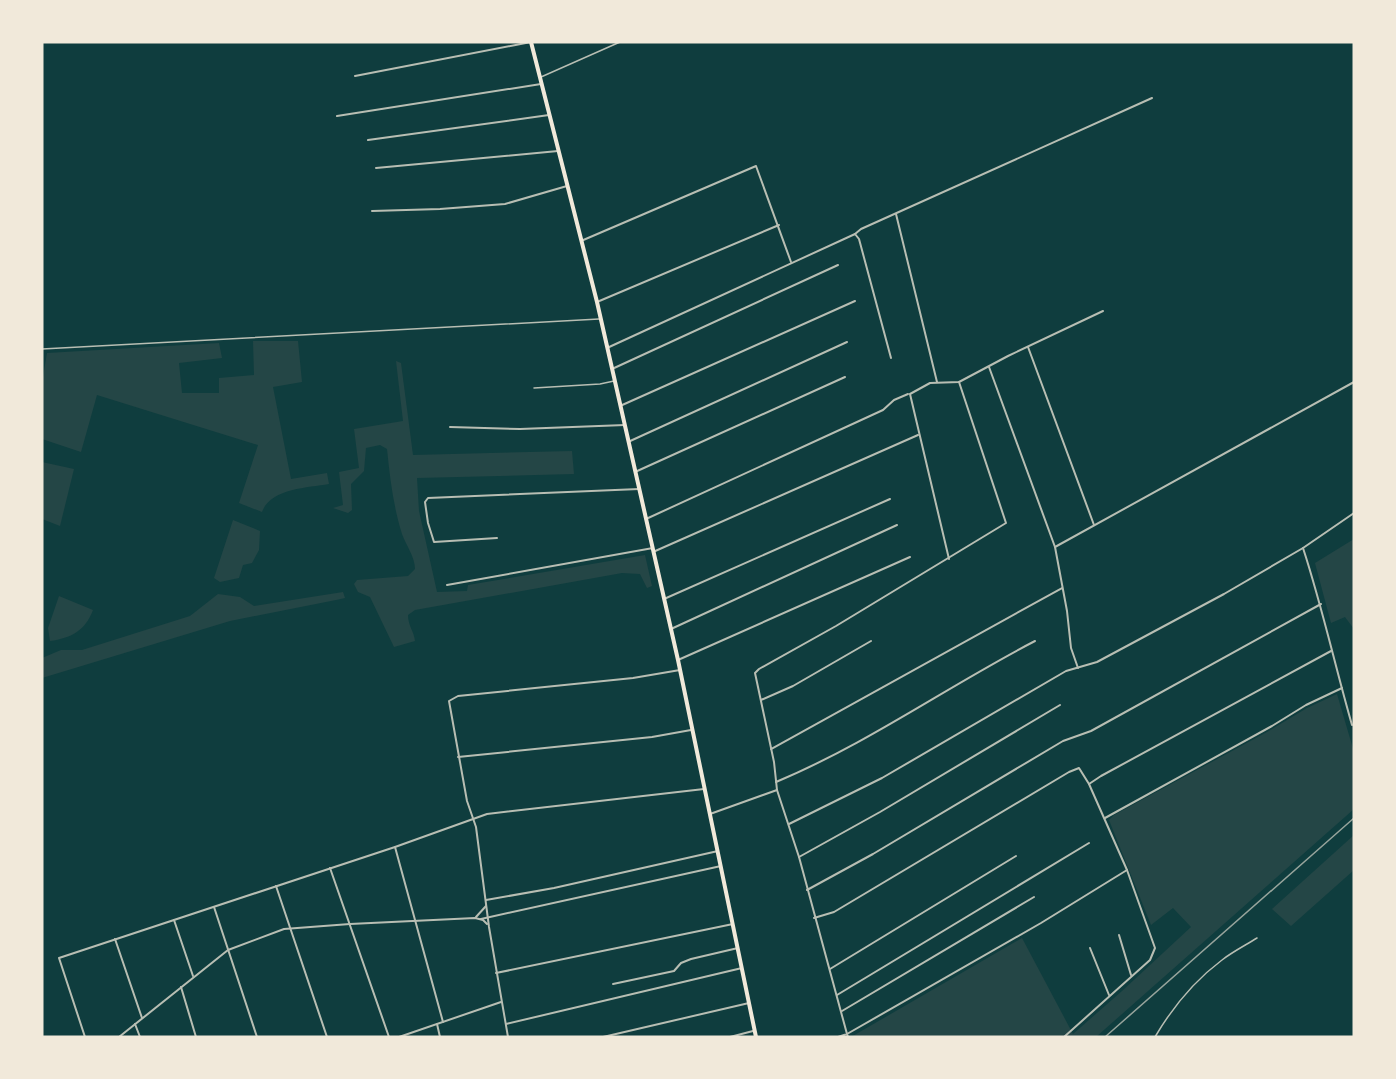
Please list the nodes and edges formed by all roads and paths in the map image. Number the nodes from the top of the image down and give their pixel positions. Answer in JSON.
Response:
{"nodes":[{"id":1,"x":531,"y":42,"type":"edge"},
{"id":2,"x":620,"y":42,"type":"edge"},
{"id":3,"x":356,"y":76,"type":"dead end"},
{"id":4,"x":540,"y":77,"type":"junction"},
{"id":5,"x":542,"y":84,"type":"junction"},
{"id":6,"x":1152,"y":98,"type":"dead end"},
{"id":7,"x":549,"y":115,"type":"junction"},
{"id":8,"x":337,"y":116,"type":"dead end"},
{"id":9,"x":368,"y":140,"type":"dead end"},
{"id":10,"x":558,"y":151,"type":"junction"},
{"id":11,"x":376,"y":168,"type":"dead end"},
{"id":12,"x":567,"y":186,"type":"junction"},
{"id":13,"x":372,"y":210,"type":"dead end"},
{"id":14,"x":897,"y":214,"type":"junction"},
{"id":15,"x":779,"y":225,"type":"junction"},
{"id":16,"x":855,"y":234,"type":"junction"},
{"id":17,"x":581,"y":241,"type":"junction"},
{"id":18,"x":791,"y":262,"type":"junction"},
{"id":19,"x":838,"y":265,"type":"dead end"},
{"id":20,"x":855,"y":301,"type":"dead end"},
{"id":21,"x":597,"y":302,"type":"junction"},
{"id":22,"x":1103,"y":311,"type":"dead end"},
{"id":23,"x":600,"y":319,"type":"junction"},
{"id":24,"x":847,"y":342,"type":"dead end"},
{"id":25,"x":1028,"y":347,"type":"junction"},
{"id":26,"x":607,"y":348,"type":"junction"},
{"id":27,"x":42,"y":349,"type":"edge"},
{"id":28,"x":891,"y":358,"type":"dead end"},
{"id":29,"x":988,"y":366,"type":"junction"},
{"id":30,"x":612,"y":369,"type":"junction"},
{"id":31,"x":845,"y":377,"type":"dead end"},
{"id":32,"x":615,"y":381,"type":"junction"},
{"id":33,"x":937,"y":382,"type":"junction"},
{"id":34,"x":959,"y":382,"type":"junction"},
{"id":35,"x":1354,"y":382,"type":"edge"},
{"id":36,"x":534,"y":388,"type":"dead end"},
{"id":37,"x":910,"y":394,"type":"junction"},
{"id":38,"x":620,"y":406,"type":"junction"},
{"id":39,"x":625,"y":425,"type":"junction"},
{"id":40,"x":450,"y":428,"type":"dead end"},
{"id":41,"x":918,"y":435,"type":"junction"},
{"id":42,"x":628,"y":442,"type":"junction"},
{"id":43,"x":635,"y":472,"type":"junction"},
{"id":44,"x":639,"y":489,"type":"junction"},
{"id":45,"x":890,"y":499,"type":"dead end"},
{"id":46,"x":1354,"y":513,"type":"edge"},
{"id":47,"x":646,"y":519,"type":"junction"},
{"id":48,"x":897,"y":525,"type":"dead end"},
{"id":49,"x":1094,"y":525,"type":"junction"},
{"id":50,"x":497,"y":538,"type":"dead end"},
{"id":51,"x":1055,"y":547,"type":"junction"},
{"id":52,"x":1304,"y":548,"type":"junction"},
{"id":53,"x":653,"y":550,"type":"junction"},
{"id":54,"x":910,"y":557,"type":"dead end"},
{"id":55,"x":950,"y":559,"type":"junction"},
{"id":56,"x":447,"y":585,"type":"dead end"},
{"id":57,"x":1062,"y":588,"type":"junction"},
{"id":58,"x":664,"y":599,"type":"junction"},
{"id":59,"x":1321,"y":604,"type":"junction"},
{"id":60,"x":671,"y":629,"type":"junction"},
{"id":61,"x":871,"y":641,"type":"dead end"},
{"id":62,"x":1035,"y":641,"type":"dead end"},
{"id":63,"x":1331,"y":651,"type":"junction"},
{"id":64,"x":678,"y":660,"type":"junction"},
{"id":65,"x":1078,"y":668,"type":"junction"},
{"id":66,"x":680,"y":670,"type":"junction"},
{"id":67,"x":1342,"y":688,"type":"junction"},
{"id":68,"x":761,"y":700,"type":"junction"},
{"id":69,"x":1060,"y":705,"type":"dead end"},
{"id":70,"x":1352,"y":725,"type":"dead end"},
{"id":71,"x":693,"y":729,"type":"junction"},
{"id":72,"x":771,"y":750,"type":"junction"},
{"id":73,"x":458,"y":757,"type":"junction"},
{"id":74,"x":776,"y":782,"type":"junction"},
{"id":75,"x":1089,"y":784,"type":"junction"},
{"id":76,"x":705,"y":789,"type":"junction"},
{"id":77,"x":777,"y":790,"type":"junction"},
{"id":78,"x":710,"y":814,"type":"junction"},
{"id":79,"x":473,"y":819,"type":"junction"},
{"id":80,"x":1104,"y":819,"type":"junction"},
{"id":81,"x":789,"y":824,"type":"junction"},
{"id":82,"x":1089,"y":843,"type":"dead end"},
{"id":83,"x":395,"y":847,"type":"junction"},
{"id":84,"x":718,"y":851,"type":"junction"},
{"id":85,"x":1016,"y":856,"type":"dead end"},
{"id":86,"x":799,"y":857,"type":"junction"},
{"id":87,"x":721,"y":866,"type":"junction"},
{"id":88,"x":330,"y":868,"type":"junction"},
{"id":89,"x":1127,"y":870,"type":"junction"},
{"id":90,"x":276,"y":886,"type":"junction"},
{"id":91,"x":807,"y":890,"type":"junction"},
{"id":92,"x":1034,"y":897,"type":"dead end"},
{"id":93,"x":485,"y":900,"type":"junction"},
{"id":94,"x":486,"y":906,"type":"junction"},
{"id":95,"x":214,"y":907,"type":"junction"},
{"id":96,"x":487,"y":917,"type":"junction"},
{"id":97,"x":475,"y":918,"type":"junction"},
{"id":98,"x":814,"y":918,"type":"junction"},
{"id":99,"x":481,"y":919,"type":"junction"},
{"id":100,"x":174,"y":920,"type":"junction"},
{"id":101,"x":417,"y":922,"type":"junction"},
{"id":102,"x":350,"y":924,"type":"junction"},
{"id":103,"x":733,"y":924,"type":"junction"},
{"id":104,"x":489,"y":927,"type":"junction"},
{"id":105,"x":290,"y":928,"type":"junction"},
{"id":106,"x":1119,"y":935,"type":"dead end"},
{"id":107,"x":1257,"y":938,"type":"dead end"},
{"id":108,"x":115,"y":939,"type":"junction"},
{"id":109,"x":738,"y":948,"type":"junction"},
{"id":110,"x":1090,"y":948,"type":"dead end"},
{"id":111,"x":228,"y":950,"type":"junction"},
{"id":112,"x":742,"y":968,"type":"junction"},
{"id":113,"x":830,"y":969,"type":"junction"},
{"id":114,"x":496,"y":973,"type":"junction"},
{"id":115,"x":193,"y":976,"type":"junction"},
{"id":116,"x":1131,"y":976,"type":"junction"},
{"id":117,"x":614,"y":984,"type":"dead end"},
{"id":118,"x":181,"y":987,"type":"junction"},
{"id":119,"x":837,"y":995,"type":"junction"},
{"id":120,"x":1109,"y":996,"type":"junction"},
{"id":121,"x":501,"y":1002,"type":"junction"},
{"id":122,"x":749,"y":1003,"type":"junction"},
{"id":123,"x":842,"y":1011,"type":"junction"},
{"id":124,"x":142,"y":1018,"type":"junction"},
{"id":125,"x":443,"y":1022,"type":"junction"},
{"id":126,"x":135,"y":1024,"type":"junction"},
{"id":127,"x":437,"y":1024,"type":"junction"},
{"id":128,"x":506,"y":1024,"type":"junction"},
{"id":129,"x":755,"y":1030,"type":"junction"},
{"id":130,"x":848,"y":1036,"type":"edge"},
{"id":131,"x":85,"y":1037,"type":"edge"},
{"id":132,"x":119,"y":1037,"type":"edge"},
{"id":133,"x":140,"y":1037,"type":"edge"},
{"id":134,"x":196,"y":1037,"type":"edge"},
{"id":135,"x":257,"y":1037,"type":"edge"},
{"id":136,"x":327,"y":1037,"type":"edge"},
{"id":137,"x":389,"y":1037,"type":"edge"},
{"id":138,"x":399,"y":1037,"type":"edge"},
{"id":139,"x":440,"y":1037,"type":"edge"},
{"id":140,"x":508,"y":1037,"type":"edge"},
{"id":141,"x":603,"y":1037,"type":"edge"},
{"id":142,"x":730,"y":1037,"type":"edge"},
{"id":143,"x":756,"y":1037,"type":"edge"},
{"id":144,"x":838,"y":1037,"type":"edge"},
{"id":145,"x":1064,"y":1037,"type":"edge"},
{"id":146,"x":1155,"y":1037,"type":"edge"}],
"edges":[{"from":1,"to":3,"type":"street"},
{"from":1,"to":4,"type":"main road"},
{"from":2,"to":4,"type":"lane"},
{"from":4,"to":5,"type":"main road"},
{"from":5,"to":7,"type":"main road"},
{"from":5,"to":8,"type":"street"},
{"from":6,"to":14,"type":"street"},
{"from":7,"to":9,"type":"street"},
{"from":7,"to":10,"type":"main road"},
{"from":10,"to":11,"type":"street"},
{"from":10,"to":12,"type":"main road"},
{"from":12,"to":13,"type":"street"},
{"from":12,"to":17,"type":"main road"},
{"from":14,"to":16,"type":"street"},
{"from":14,"to":33,"type":"street"},
{"from":15,"to":17,"type":"street"},
{"from":15,"to":18,"type":"street"},
{"from":15,"to":21,"type":"street"},
{"from":16,"to":18,"type":"street"},
{"from":16,"to":28,"type":"street"},
{"from":17,"to":21,"type":"main road"},
{"from":18,"to":26,"type":"street"},
{"from":19,"to":30,"type":"street"},
{"from":20,"to":38,"type":"street"},
{"from":21,"to":23,"type":"main road"},
{"from":22,"to":25,"type":"street"},
{"from":23,"to":26,"type":"main road"},
{"from":23,"to":27,"type":"lane"},
{"from":24,"to":42,"type":"street"},
{"from":25,"to":29,"type":"street"},
{"from":25,"to":49,"type":"street"},
{"from":26,"to":30,"type":"main road"},
{"from":29,"to":34,"type":"street"},
{"from":29,"to":51,"type":"street"},
{"from":30,"to":32,"type":"main road"},
{"from":31,"to":43,"type":"street"},
{"from":32,"to":36,"type":"lane"},
{"from":32,"to":38,"type":"main road"},
{"from":33,"to":34,"type":"street"},
{"from":33,"to":37,"type":"street"},
{"from":34,"to":55,"type":"street"},
{"from":35,"to":49,"type":"street"},
{"from":37,"to":41,"type":"street"},
{"from":37,"to":47,"type":"street"},
{"from":38,"to":39,"type":"main road"},
{"from":39,"to":40,"type":"street"},
{"from":39,"to":42,"type":"main road"},
{"from":41,"to":53,"type":"street"},
{"from":41,"to":55,"type":"street"},
{"from":42,"to":43,"type":"main road"},
{"from":43,"to":44,"type":"main road"},
{"from":44,"to":47,"type":"main road"},
{"from":44,"to":50,"type":"street"},
{"from":45,"to":58,"type":"street"},
{"from":46,"to":52,"type":"street"},
{"from":47,"to":53,"type":"main road"},
{"from":48,"to":60,"type":"street"},
{"from":49,"to":51,"type":"street"},
{"from":51,"to":57,"type":"street"},
{"from":52,"to":59,"type":"street"},
{"from":52,"to":65,"type":"street"},
{"from":53,"to":56,"type":"street"},
{"from":53,"to":58,"type":"main road"},
{"from":54,"to":64,"type":"street"},
{"from":55,"to":68,"type":"street"},
{"from":57,"to":65,"type":"street"},
{"from":57,"to":72,"type":"street"},
{"from":58,"to":60,"type":"main road"},
{"from":59,"to":63,"type":"street"},
{"from":59,"to":91,"type":"street"},
{"from":60,"to":64,"type":"main road"},
{"from":61,"to":68,"type":"street"},
{"from":62,"to":74,"type":"street"},
{"from":63,"to":67,"type":"street"},
{"from":63,"to":75,"type":"street"},
{"from":64,"to":66,"type":"main road"},
{"from":65,"to":81,"type":"street"},
{"from":66,"to":71,"type":"main road"},
{"from":66,"to":73,"type":"street"},
{"from":67,"to":70,"type":"street"},
{"from":67,"to":80,"type":"street"},
{"from":68,"to":72,"type":"street"},
{"from":69,"to":86,"type":"street"},
{"from":71,"to":73,"type":"street"},
{"from":71,"to":76,"type":"main road"},
{"from":72,"to":74,"type":"street"},
{"from":73,"to":79,"type":"street"},
{"from":74,"to":77,"type":"street"},
{"from":75,"to":80,"type":"street"},
{"from":75,"to":98,"type":"street"},
{"from":76,"to":78,"type":"main road"},
{"from":76,"to":79,"type":"street"},
{"from":77,"to":78,"type":"street"},
{"from":77,"to":81,"type":"street"},
{"from":78,"to":84,"type":"main road"},
{"from":79,"to":83,"type":"street"},
{"from":79,"to":93,"type":"street"},
{"from":80,"to":89,"type":"street"},
{"from":81,"to":86,"type":"street"},
{"from":82,"to":119,"type":"street"},
{"from":83,"to":88,"type":"street"},
{"from":83,"to":101,"type":"street"},
{"from":84,"to":87,"type":"main road"},
{"from":84,"to":93,"type":"street"},
{"from":85,"to":113,"type":"street"},
{"from":86,"to":91,"type":"street"},
{"from":87,"to":96,"type":"street"},
{"from":87,"to":103,"type":"main road"},
{"from":88,"to":90,"type":"street"},
{"from":88,"to":102,"type":"street"},
{"from":89,"to":116,"type":"street"},
{"from":89,"to":130,"type":"street"},
{"from":90,"to":95,"type":"street"},
{"from":90,"to":105,"type":"street"},
{"from":91,"to":98,"type":"street"},
{"from":92,"to":123,"type":"street"},
{"from":93,"to":94,"type":"street"},
{"from":94,"to":96,"type":"street"},
{"from":94,"to":97,"type":"street"},
{"from":95,"to":100,"type":"street"},
{"from":95,"to":111,"type":"street"},
{"from":96,"to":99,"type":"street"},
{"from":96,"to":104,"type":"street"},
{"from":97,"to":99,"type":"street"},
{"from":97,"to":101,"type":"street"},
{"from":98,"to":113,"type":"street"},
{"from":99,"to":104,"type":"street"},
{"from":100,"to":108,"type":"street"},
{"from":100,"to":115,"type":"street"},
{"from":101,"to":102,"type":"street"},
{"from":101,"to":125,"type":"street"},
{"from":102,"to":105,"type":"street"},
{"from":102,"to":137,"type":"street"},
{"from":103,"to":109,"type":"main road"},
{"from":103,"to":114,"type":"street"},
{"from":104,"to":114,"type":"street"},
{"from":105,"to":111,"type":"street"},
{"from":105,"to":136,"type":"street"},
{"from":106,"to":116,"type":"street"},
{"from":107,"to":146,"type":"lane"},
{"from":108,"to":124,"type":"street"},
{"from":108,"to":131,"type":"street"},
{"from":109,"to":112,"type":"main road"},
{"from":109,"to":117,"type":"street"},
{"from":110,"to":120,"type":"street"},
{"from":111,"to":115,"type":"street"},
{"from":111,"to":135,"type":"street"},
{"from":112,"to":122,"type":"main road"},
{"from":112,"to":128,"type":"street"},
{"from":113,"to":119,"type":"street"},
{"from":114,"to":121,"type":"street"},
{"from":115,"to":118,"type":"street"},
{"from":116,"to":120,"type":"street"},
{"from":118,"to":124,"type":"street"},
{"from":118,"to":134,"type":"street"},
{"from":119,"to":123,"type":"street"},
{"from":120,"to":145,"type":"street"},
{"from":121,"to":125,"type":"street"},
{"from":121,"to":128,"type":"street"},
{"from":122,"to":129,"type":"main road"},
{"from":122,"to":141,"type":"street"},
{"from":123,"to":130,"type":"street"},
{"from":124,"to":126,"type":"street"},
{"from":125,"to":127,"type":"street"},
{"from":126,"to":132,"type":"street"},
{"from":126,"to":133,"type":"street"},
{"from":127,"to":138,"type":"street"},
{"from":127,"to":139,"type":"street"},
{"from":128,"to":140,"type":"street"},
{"from":129,"to":142,"type":"street"},
{"from":129,"to":143,"type":"main road"},
{"from":130,"to":144,"type":"street"}]}
